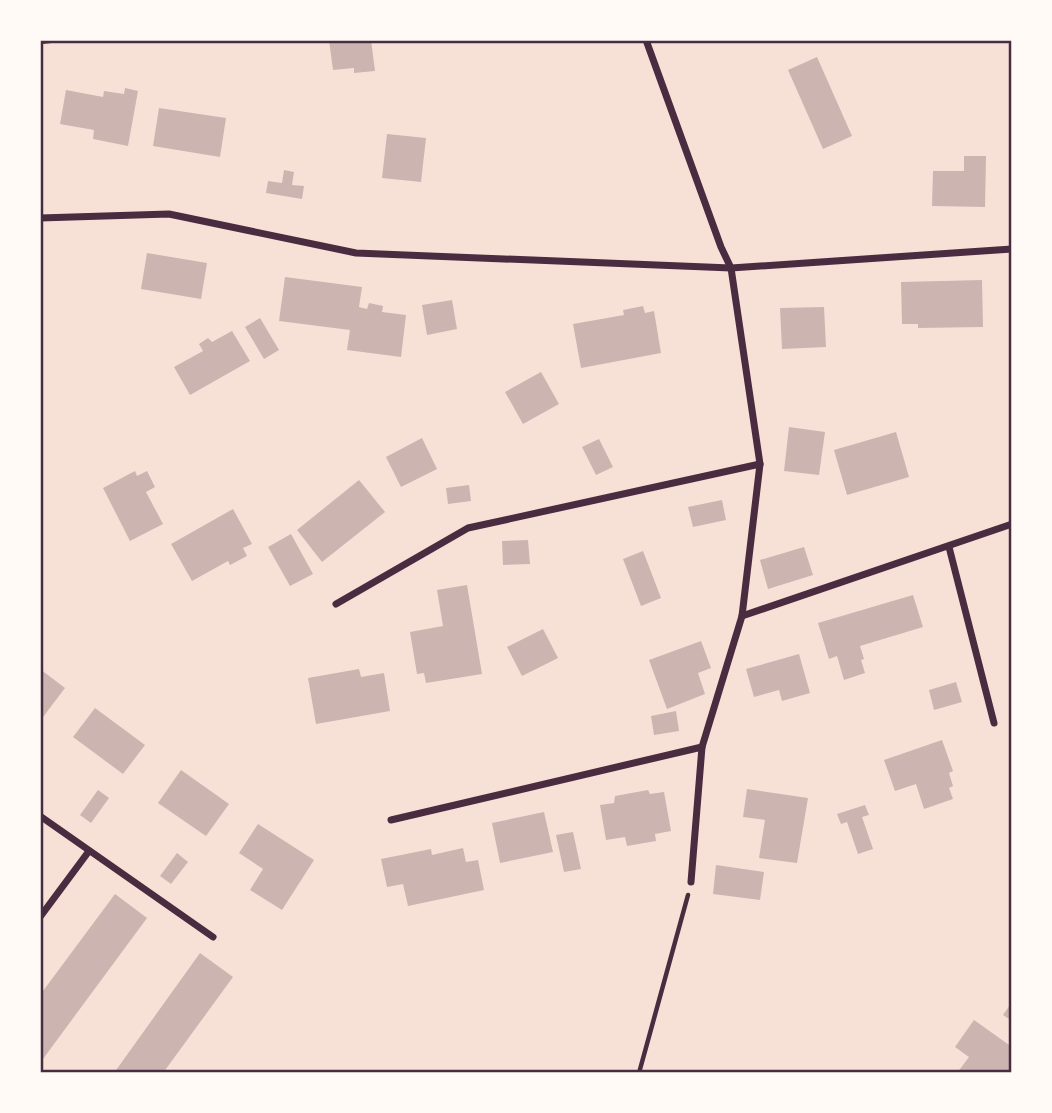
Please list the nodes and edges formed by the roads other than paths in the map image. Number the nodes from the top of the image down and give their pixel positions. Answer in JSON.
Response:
{"nodes":[{"id":1,"x":646,"y":40,"type":"edge"},
{"id":2,"x":40,"y":218,"type":"edge"},
{"id":3,"x":1012,"y":249,"type":"edge"},
{"id":4,"x":730,"y":268,"type":"junction"},
{"id":5,"x":760,"y":464,"type":"junction"},
{"id":6,"x":1012,"y":524,"type":"edge"},
{"id":7,"x":949,"y":547,"type":"junction"},
{"id":8,"x":336,"y":604,"type":"dead end"},
{"id":9,"x":742,"y":616,"type":"junction"},
{"id":10,"x":994,"y":723,"type":"dead end"},
{"id":11,"x":702,"y":747,"type":"junction"},
{"id":12,"x":40,"y":816,"type":"edge"},
{"id":13,"x":391,"y":820,"type":"dead end"},
{"id":14,"x":89,"y":851,"type":"junction"},
{"id":15,"x":691,"y":882,"type":"road end"},
{"id":16,"x":40,"y":917,"type":"edge"},
{"id":17,"x":213,"y":937,"type":"dead end"}],
"edges":[{"from":1,"to":4,"type":"street"},
{"from":2,"to":4,"type":"street"},
{"from":3,"to":4,"type":"street"},
{"from":4,"to":5,"type":"street"},
{"from":5,"to":8,"type":"street"},
{"from":5,"to":9,"type":"street"},
{"from":6,"to":7,"type":"street"},
{"from":7,"to":9,"type":"street"},
{"from":7,"to":10,"type":"street"},
{"from":9,"to":11,"type":"street"},
{"from":11,"to":13,"type":"street"},
{"from":11,"to":15,"type":"street"},
{"from":12,"to":14,"type":"street"},
{"from":14,"to":16,"type":"street"},
{"from":14,"to":17,"type":"street"}]}
